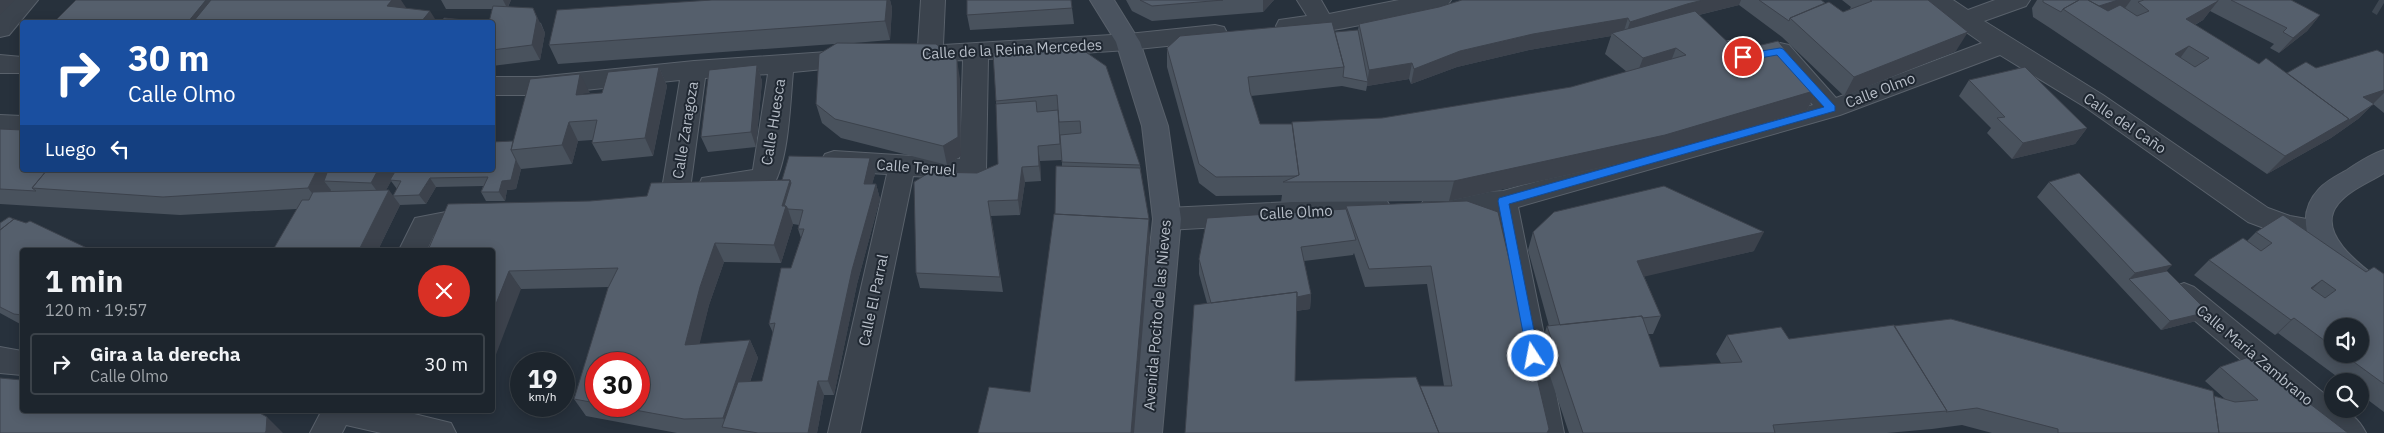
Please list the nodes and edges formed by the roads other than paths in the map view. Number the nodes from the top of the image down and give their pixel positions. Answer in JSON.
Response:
{"nodes":[{"id":1,"x":26,"y":0,"type":"edge"},
{"id":2,"x":933,"y":0,"type":"edge"},
{"id":3,"x":1102,"y":0,"type":"edge"},
{"id":4,"x":1309,"y":0,"type":"edge"},
{"id":5,"x":1439,"y":0,"type":"edge"},
{"id":6,"x":1937,"y":0,"type":"edge"},
{"id":7,"x":2018,"y":0,"type":"edge"},
{"id":8,"x":1964,"y":20,"type":"junction"},
{"id":9,"x":1323,"y":23,"type":"junction"},
{"id":10,"x":0,"y":29,"type":"edge"},
{"id":11,"x":1265,"y":29,"type":"edge"},
{"id":12,"x":1235,"y":32,"type":"edge"},
{"id":13,"x":1128,"y":42,"type":"junction"},
{"id":14,"x":2002,"y":45,"type":"junction"},
{"id":15,"x":1733,"y":48,"type":"edge"},
{"id":16,"x":976,"y":51,"type":"junction"},
{"id":17,"x":930,"y":53,"type":"junction"},
{"id":18,"x":0,"y":64,"type":"edge"},
{"id":19,"x":782,"y":64,"type":"junction"},
{"id":20,"x":20,"y":65,"type":"edge"},
{"id":21,"x":694,"y":70,"type":"junction"},
{"id":22,"x":495,"y":89,"type":"edge"},
{"id":23,"x":1832,"y":109,"type":"junction"},
{"id":24,"x":0,"y":124,"type":"edge"},
{"id":25,"x":20,"y":125,"type":"edge"},
{"id":26,"x":2384,"y":160,"type":"edge"},
{"id":27,"x":767,"y":167,"type":"junction"},
{"id":28,"x":902,"y":167,"type":"junction"},
{"id":29,"x":676,"y":189,"type":"junction"},
{"id":30,"x":650,"y":197,"type":"edge"},
{"id":31,"x":1503,"y":201,"type":"junction"},
{"id":32,"x":500,"y":215,"type":"edge"},
{"id":33,"x":1167,"y":218,"type":"junction"},
{"id":34,"x":2319,"y":231,"type":"junction"},
{"id":35,"x":419,"y":238,"type":"edge"},
{"id":36,"x":2184,"y":296,"type":"edge"},
{"id":37,"x":2384,"y":299,"type":"edge"},
{"id":38,"x":0,"y":360,"type":"edge"},
{"id":39,"x":20,"y":363,"type":"edge"},
{"id":40,"x":336,"y":413,"type":"edge"},
{"id":41,"x":351,"y":413,"type":"edge"},
{"id":42,"x":326,"y":433,"type":"edge"},
{"id":43,"x":440,"y":433,"type":"edge"},
{"id":44,"x":844,"y":433,"type":"edge"},
{"id":45,"x":1146,"y":433,"type":"edge"},
{"id":46,"x":1548,"y":433,"type":"edge"},
{"id":47,"x":2350,"y":433,"type":"edge"}],
"edges":[{"from":1,"to":10,"type":"street"},
{"from":2,"to":17,"type":"street"},
{"from":3,"to":13,"type":"street","name":"Avenida Pocito de las Nieves"},
{"from":4,"to":9,"type":"street"},
{"from":5,"to":9,"type":"street"},
{"from":6,"to":8,"type":"street","name":"Calle del Caño"},
{"from":7,"to":8,"type":"street"},
{"from":8,"to":14,"type":"street","name":"Calle del Caño"},
{"from":9,"to":11,"type":"street"},
{"from":12,"to":13,"type":"street","name":"Calle de la Reina Mercedes"},
{"from":13,"to":16,"type":"street","name":"Calle de la Reina Mercedes"},
{"from":13,"to":33,"type":"street","name":"Avenida Pocito de las Nieves"},
{"from":14,"to":23,"type":"street","name":"Calle Olmo"},
{"from":14,"to":34,"type":"street","name":"Calle del Caño"},
{"from":15,"to":23,"type":"street"},
{"from":16,"to":17,"type":"street","name":"Calle de la Reina Mercedes"},
{"from":16,"to":28,"type":"street","name":"Calle Teruel"},
{"from":17,"to":19,"type":"street","name":"Calle de la Reina Mercedes"},
{"from":18,"to":20,"type":"street"},
{"from":19,"to":21,"type":"street","name":"Calle de la Reina Mercedes"},
{"from":19,"to":27,"type":"street","name":"Calle Huesca"},
{"from":21,"to":22,"type":"street","name":"Calle de la Reina Mercedes"},
{"from":21,"to":29,"type":"street","name":"Calle Zaragoza"},
{"from":23,"to":31,"type":"street","name":"Calle Olmo"},
{"from":24,"to":25,"type":"street"},
{"from":26,"to":34,"type":"street"},
{"from":27,"to":28,"type":"street","name":"Calle Teruel"},
{"from":27,"to":29,"type":"street","name":"Calle Teruel"},
{"from":28,"to":44,"type":"street","name":"Calle El Parral"},
{"from":29,"to":30,"type":"street","name":"Calle Teruel"},
{"from":31,"to":33,"type":"street","name":"Calle Olmo"},
{"from":31,"to":46,"type":"street"},
{"from":32,"to":35,"type":"street"},
{"from":33,"to":45,"type":"street","name":"Avenida Pocito de las Nieves"},
{"from":34,"to":37,"type":"street"},
{"from":36,"to":47,"type":"street","name":"Calle María Zambrano"},
{"from":38,"to":39,"type":"street"},
{"from":40,"to":42,"type":"street"},
{"from":41,"to":43,"type":"street"}]}
